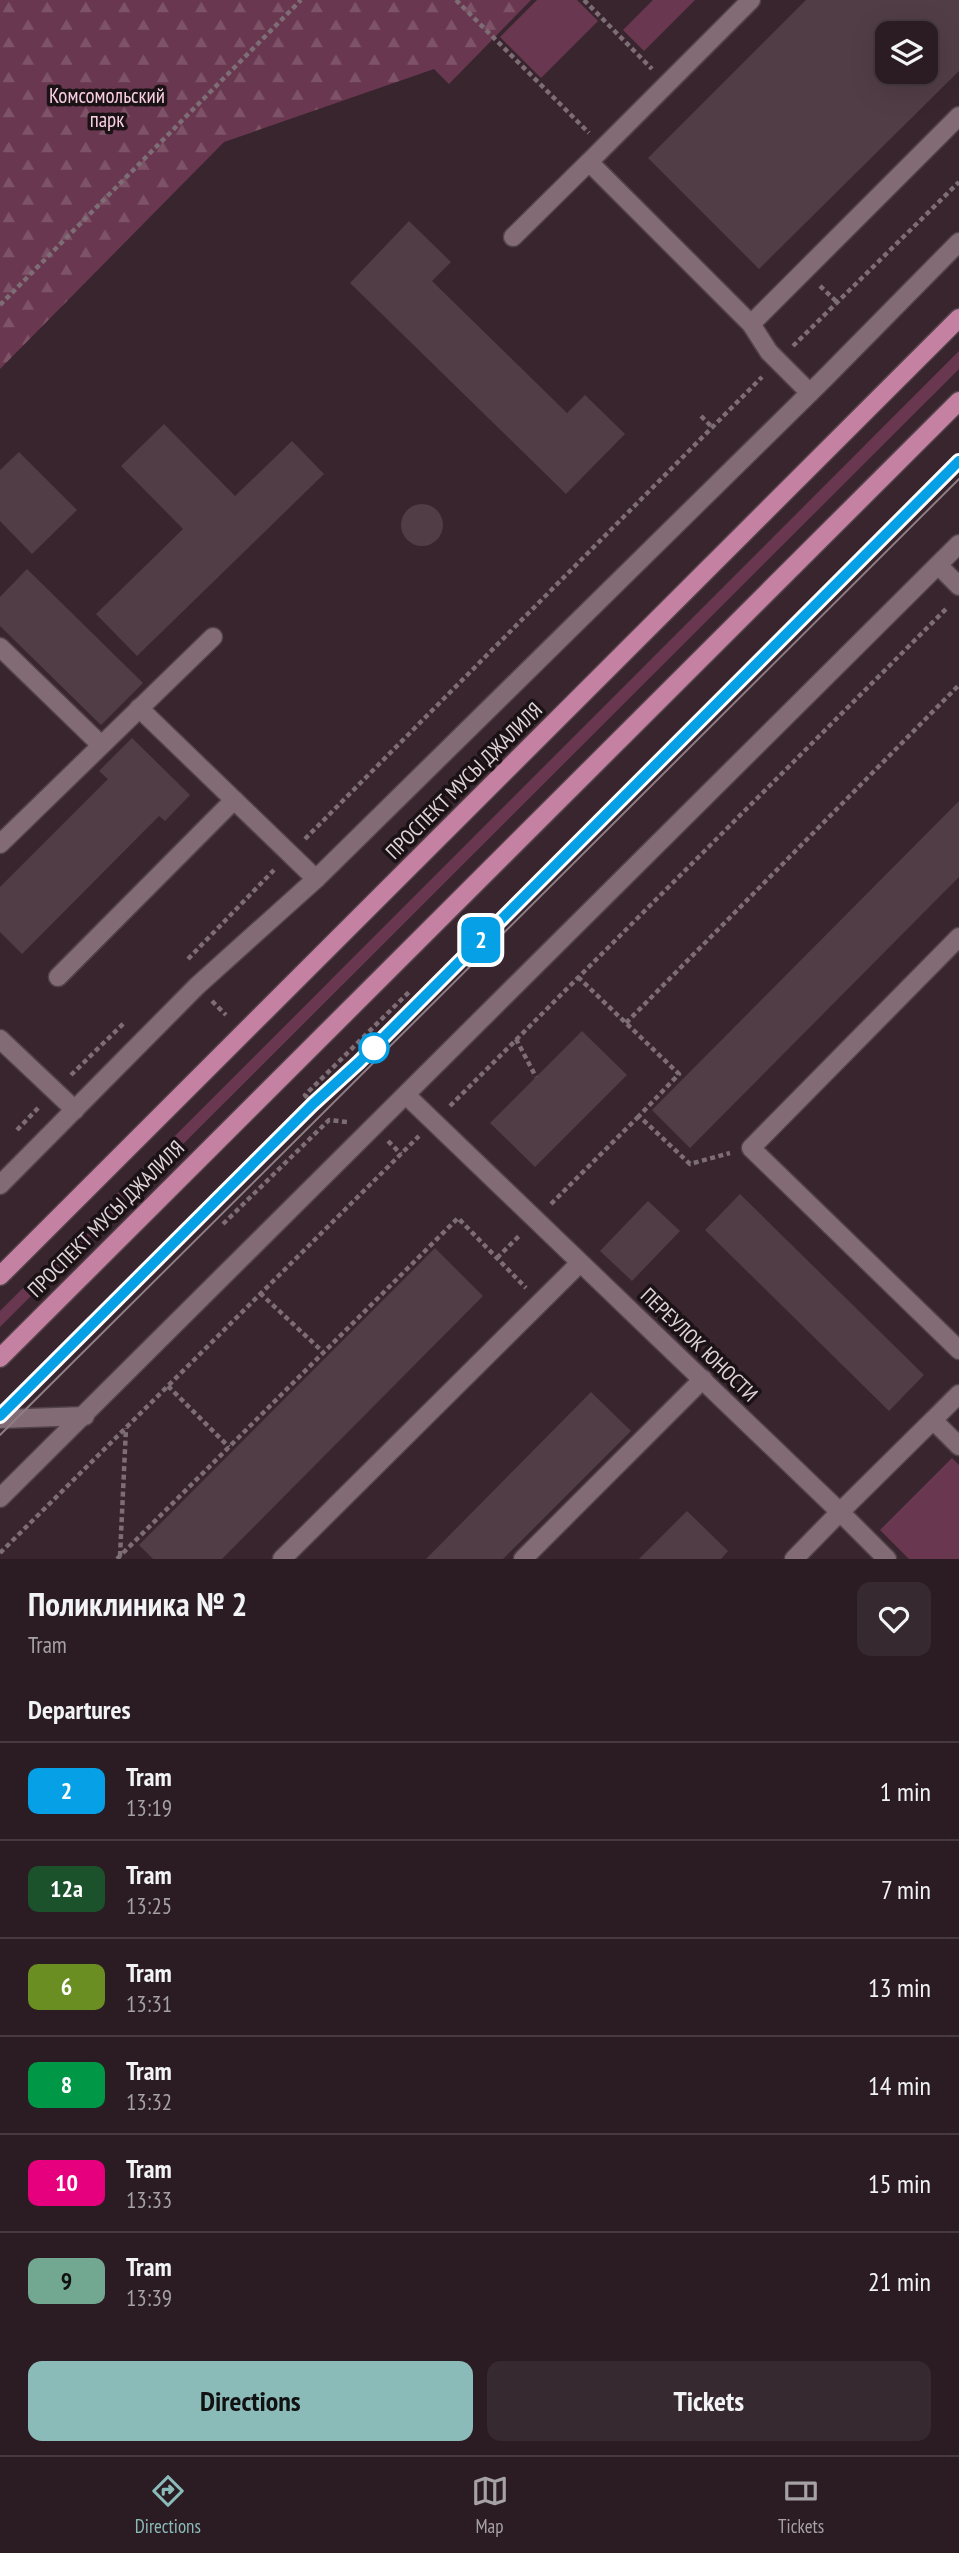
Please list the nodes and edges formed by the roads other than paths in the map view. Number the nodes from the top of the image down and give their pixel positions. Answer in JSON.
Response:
{"nodes":[{"id":1,"x":751,"y":0,"type":"edge"},
{"id":2,"x":959,"y":116,"type":"edge"},
{"id":3,"x":589,"y":162,"type":"junction"},
{"id":4,"x":513,"y":237,"type":"dead end"},
{"id":5,"x":959,"y":242,"type":"edge"},
{"id":6,"x":959,"y":318,"type":"edge"},
{"id":7,"x":751,"y":324,"type":"junction"},
{"id":8,"x":810,"y":393,"type":"junction"},
{"id":9,"x":959,"y":401,"type":"edge"},
{"id":10,"x":959,"y":544,"type":"edge"},
{"id":11,"x":938,"y":565,"type":"junction"},
{"id":12,"x":959,"y":586,"type":"edge"},
{"id":13,"x":213,"y":637,"type":"dead end"},
{"id":14,"x":0,"y":647,"type":"edge"},
{"id":15,"x":139,"y":708,"type":"junction"},
{"id":16,"x":101,"y":745,"type":"junction"},
{"id":17,"x":234,"y":800,"type":"junction"},
{"id":18,"x":0,"y":844,"type":"edge"},
{"id":19,"x":316,"y":879,"type":"junction"},
{"id":20,"x":959,"y":937,"type":"edge"},
{"id":21,"x":58,"y":977,"type":"dead end"},
{"id":22,"x":0,"y":1039,"type":"edge"},
{"id":23,"x":406,"y":1095,"type":"junction"},
{"id":24,"x":75,"y":1110,"type":"junction"},
{"id":25,"x":0,"y":1185,"type":"edge"},
{"id":26,"x":580,"y":1263,"type":"junction"},
{"id":27,"x":0,"y":1276,"type":"edge"},
{"id":28,"x":959,"y":1350,"type":"edge"},
{"id":29,"x":0,"y":1358,"type":"edge"},
{"id":30,"x":703,"y":1379,"type":"junction"},
{"id":31,"x":959,"y":1394,"type":"edge"},
{"id":32,"x":85,"y":1416,"type":"junction"},
{"id":33,"x":0,"y":1419,"type":"edge"},
{"id":34,"x":933,"y":1420,"type":"junction"},
{"id":35,"x":959,"y":1446,"type":"edge"},
{"id":36,"x":0,"y":1498,"type":"edge"},
{"id":37,"x":841,"y":1512,"type":"junction"},
{"id":38,"x":282,"y":1559,"type":"edge"},
{"id":39,"x":523,"y":1559,"type":"edge"},
{"id":40,"x":794,"y":1559,"type":"edge"},
{"id":41,"x":887,"y":1559,"type":"edge"}],
"edges":[{"from":1,"to":3,"type":"street"},
{"from":2,"to":7,"type":"street"},
{"from":3,"to":4,"type":"street"},
{"from":3,"to":7,"type":"street"},
{"from":5,"to":8,"type":"street"},
{"from":6,"to":27,"type":"main road","name":"ПРОСПЕКТ МУСЫ ДЖАЛИЛЯ"},
{"from":7,"to":8,"type":"street"},
{"from":8,"to":19,"type":"street"},
{"from":9,"to":29,"type":"main road","name":"ПРОСПЕКТ МУСЫ ДЖАЛИЛЯ"},
{"from":10,"to":11,"type":"street"},
{"from":11,"to":12,"type":"street"},
{"from":11,"to":23,"type":"street"},
{"from":13,"to":15,"type":"street"},
{"from":14,"to":16,"type":"street"},
{"from":15,"to":16,"type":"street"},
{"from":15,"to":17,"type":"street"},
{"from":16,"to":18,"type":"street"},
{"from":17,"to":19,"type":"street"},
{"from":17,"to":21,"type":"street"},
{"from":19,"to":24,"type":"street"},
{"from":20,"to":28,"type":"street"},
{"from":22,"to":24,"type":"street"},
{"from":23,"to":26,"type":"street","name":"ПЕРЕУЛОК ЮНОСТИ"},
{"from":23,"to":32,"type":"street"},
{"from":24,"to":25,"type":"street"},
{"from":26,"to":30,"type":"street","name":"ПЕРЕУЛОК ЮНОСТИ"},
{"from":26,"to":38,"type":"street"},
{"from":30,"to":37,"type":"street","name":"ПЕРЕУЛОК ЮНОСТИ"},
{"from":30,"to":39,"type":"street"},
{"from":31,"to":34,"type":"street"},
{"from":32,"to":33,"type":"street"},
{"from":32,"to":36,"type":"street"},
{"from":34,"to":35,"type":"street"},
{"from":34,"to":37,"type":"street"},
{"from":37,"to":40,"type":"street"},
{"from":37,"to":41,"type":"street","name":"ПЕРЕУЛОК ЮНОСТИ"}]}
